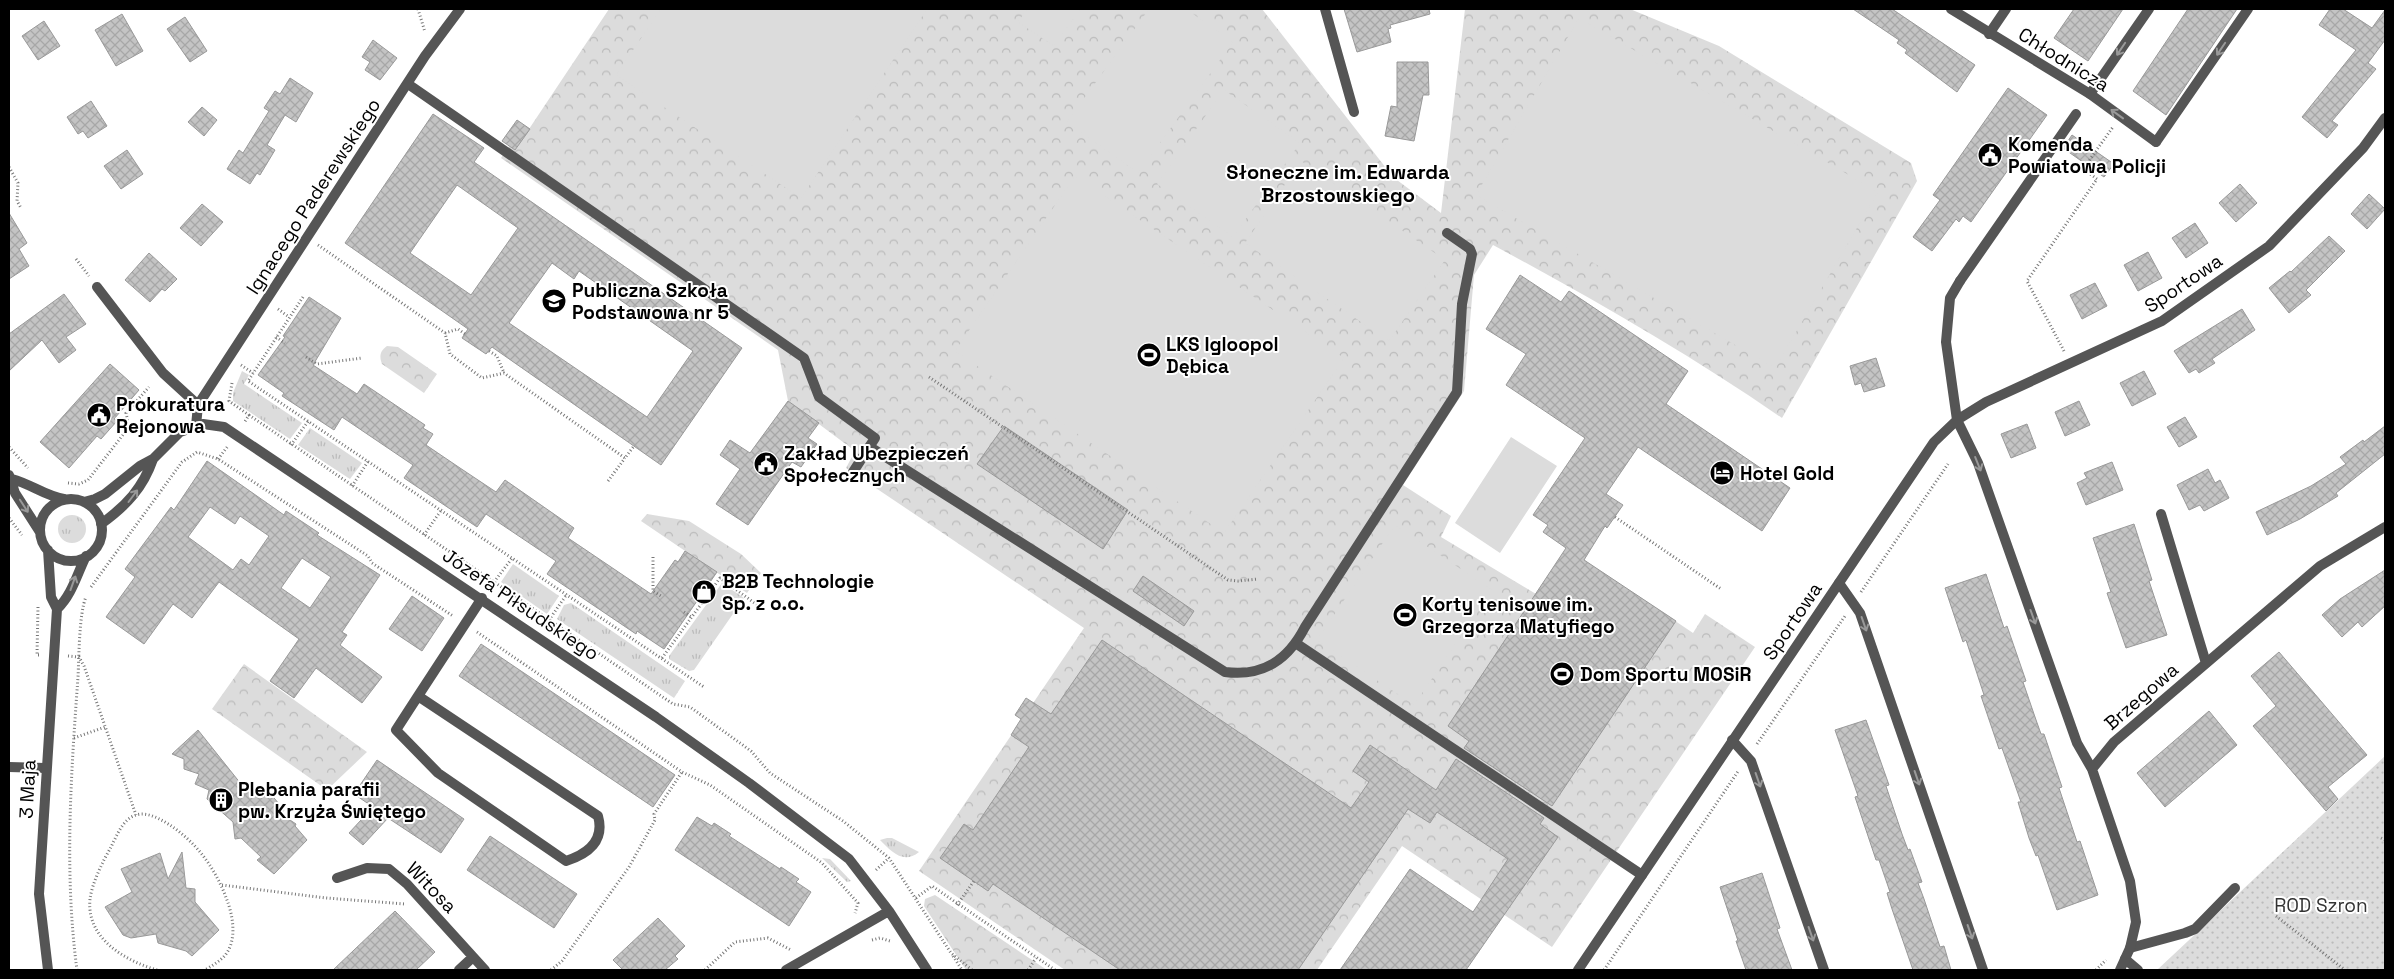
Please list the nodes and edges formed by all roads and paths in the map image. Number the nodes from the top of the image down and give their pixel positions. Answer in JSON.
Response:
{"nodes":[{"id":1,"x":418,"y":9,"type":"edge"},
{"id":2,"x":460,"y":9,"type":"edge"},
{"id":3,"x":1325,"y":9,"type":"edge"},
{"id":4,"x":1951,"y":9,"type":"edge"},
{"id":5,"x":2006,"y":9,"type":"edge"},
{"id":6,"x":2149,"y":9,"type":"edge"},
{"id":7,"x":2248,"y":9,"type":"edge"},
{"id":8,"x":1989,"y":34,"type":"junction"},
{"id":9,"x":426,"y":36,"type":"dead end"},
{"id":10,"x":408,"y":84,"type":"junction"},
{"id":11,"x":2090,"y":94,"type":"junction"},
{"id":12,"x":1354,"y":112,"type":"dead end"},
{"id":13,"x":2076,"y":114,"type":"dead end"},
{"id":14,"x":2121,"y":117,"type":"junction"},
{"id":15,"x":2385,"y":118,"type":"edge"},
{"id":16,"x":9,"y":167,"type":"edge"},
{"id":17,"x":21,"y":208,"type":"dead end"},
{"id":18,"x":1447,"y":233,"type":"dead end"},
{"id":19,"x":316,"y":243,"type":"dead end"},
{"id":20,"x":76,"y":259,"type":"dead end"},
{"id":21,"x":96,"y":287,"type":"joint"},
{"id":22,"x":303,"y":297,"type":"dead end"},
{"id":23,"x":278,"y":309,"type":"dead end"},
{"id":24,"x":290,"y":317,"type":"junction"},
{"id":25,"x":445,"y":333,"type":"junction"},
{"id":26,"x":465,"y":334,"type":"dead end"},
{"id":27,"x":276,"y":337,"type":"junction"},
{"id":28,"x":284,"y":343,"type":"dead end"},
{"id":29,"x":489,"y":350,"type":"dead end"},
{"id":30,"x":2065,"y":354,"type":"dead end"},
{"id":31,"x":306,"y":357,"type":"dead end"},
{"id":32,"x":362,"y":358,"type":"dead end"},
{"id":33,"x":241,"y":365,"type":"dead end"},
{"id":34,"x":253,"y":372,"type":"junction"},
{"id":35,"x":504,"y":373,"type":"junction"},
{"id":36,"x":929,"y":377,"type":"dead end"},
{"id":37,"x":149,"y":387,"type":"dead end"},
{"id":38,"x":229,"y":401,"type":"dead end"},
{"id":39,"x":198,"y":405,"type":"junction"},
{"id":40,"x":248,"y":416,"type":"junction"},
{"id":41,"x":309,"y":420,"type":"junction"},
{"id":42,"x":1957,"y":420,"type":"junction"},
{"id":43,"x":242,"y":425,"type":"dead end"},
{"id":44,"x":196,"y":426,"type":"junction"},
{"id":45,"x":230,"y":444,"type":"dead end"},
{"id":46,"x":291,"y":445,"type":"junction"},
{"id":47,"x":634,"y":446,"type":"dead end"},
{"id":48,"x":9,"y":447,"type":"edge"},
{"id":49,"x":870,"y":447,"type":"junction"},
{"id":50,"x":625,"y":458,"type":"junction"},
{"id":51,"x":152,"y":459,"type":"junction"},
{"id":52,"x":218,"y":459,"type":"junction"},
{"id":53,"x":369,"y":460,"type":"junction"},
{"id":54,"x":1948,"y":464,"type":"dead end"},
{"id":55,"x":32,"y":470,"type":"dead end"},
{"id":56,"x":853,"y":472,"type":"dead end"},
{"id":57,"x":10,"y":477,"type":"edge"},
{"id":58,"x":608,"y":481,"type":"dead end"},
{"id":59,"x":60,"y":482,"type":"dead end"},
{"id":60,"x":352,"y":486,"type":"junction"},
{"id":61,"x":66,"y":499,"type":"junction"},
{"id":62,"x":84,"y":502,"type":"junction"},
{"id":63,"x":442,"y":509,"type":"junction"},
{"id":64,"x":2161,"y":514,"type":"dead end"},
{"id":65,"x":1615,"y":517,"type":"dead end"},
{"id":66,"x":101,"y":524,"type":"junction"},
{"id":67,"x":2385,"y":527,"type":"edge"},
{"id":68,"x":40,"y":532,"type":"junction"},
{"id":69,"x":424,"y":535,"type":"junction"},
{"id":70,"x":48,"y":550,"type":"junction"},
{"id":71,"x":86,"y":556,"type":"junction"},
{"id":72,"x":514,"y":557,"type":"junction"},
{"id":73,"x":653,"y":557,"type":"dead end"},
{"id":74,"x":1258,"y":579,"type":"dead end"},
{"id":75,"x":494,"y":582,"type":"junction"},
{"id":76,"x":1838,"y":583,"type":"junction"},
{"id":77,"x":1722,"y":589,"type":"dead end"},
{"id":78,"x":567,"y":594,"type":"junction"},
{"id":79,"x":661,"y":596,"type":"dead end"},
{"id":80,"x":482,"y":598,"type":"junction"},
{"id":81,"x":1854,"y":604,"type":"junction"},
{"id":82,"x":760,"y":607,"type":"dead end"},
{"id":83,"x":57,"y":608,"type":"junction"},
{"id":84,"x":684,"y":612,"type":"dead end"},
{"id":85,"x":691,"y":617,"type":"junction"},
{"id":86,"x":549,"y":620,"type":"junction"},
{"id":87,"x":465,"y":624,"type":"junction"},
{"id":88,"x":1297,"y":644,"type":"junction"},
{"id":89,"x":79,"y":657,"type":"junction"},
{"id":90,"x":662,"y":658,"type":"junction"},
{"id":91,"x":2206,"y":663,"type":"junction"},
{"id":92,"x":704,"y":686,"type":"dead end"},
{"id":93,"x":418,"y":696,"type":"junction"},
{"id":94,"x":673,"y":704,"type":"dead end"},
{"id":95,"x":105,"y":727,"type":"junction"},
{"id":96,"x":74,"y":738,"type":"junction"},
{"id":97,"x":1732,"y":740,"type":"junction"},
{"id":98,"x":1748,"y":757,"type":"junction"},
{"id":99,"x":9,"y":767,"type":"edge"},
{"id":100,"x":45,"y":768,"type":"junction"},
{"id":101,"x":2092,"y":769,"type":"junction"},
{"id":102,"x":682,"y":772,"type":"junction"},
{"id":103,"x":136,"y":815,"type":"junction"},
{"id":104,"x":1642,"y":875,"type":"junction"},
{"id":105,"x":337,"y":878,"type":"dead end"},
{"id":106,"x":974,"y":881,"type":"dead end"},
{"id":107,"x":222,"y":884,"type":"junction"},
{"id":108,"x":2235,"y":888,"type":"dead end"},
{"id":109,"x":916,"y":898,"type":"dead end"},
{"id":110,"x":958,"y":905,"type":"junction"},
{"id":111,"x":411,"y":907,"type":"dead end"},
{"id":112,"x":889,"y":911,"type":"junction"},
{"id":113,"x":2276,"y":916,"type":"dead end"},
{"id":114,"x":849,"y":920,"type":"dead end"},
{"id":115,"x":889,"y":940,"type":"dead end"},
{"id":116,"x":868,"y":941,"type":"dead end"},
{"id":117,"x":2130,"y":948,"type":"junction"},
{"id":118,"x":951,"y":953,"type":"dead end"},
{"id":119,"x":798,"y":954,"type":"dead end"},
{"id":120,"x":473,"y":957,"type":"junction"},
{"id":121,"x":1036,"y":958,"type":"junction"},
{"id":122,"x":2125,"y":959,"type":"junction"},
{"id":123,"x":48,"y":970,"type":"edge"},
{"id":124,"x":77,"y":970,"type":"edge"},
{"id":125,"x":157,"y":970,"type":"edge"},
{"id":126,"x":205,"y":970,"type":"edge"},
{"id":127,"x":459,"y":970,"type":"edge"},
{"id":128,"x":485,"y":970,"type":"edge"},
{"id":129,"x":551,"y":970,"type":"edge"},
{"id":130,"x":705,"y":970,"type":"edge"},
{"id":131,"x":786,"y":970,"type":"edge"},
{"id":132,"x":927,"y":970,"type":"edge"},
{"id":133,"x":962,"y":970,"type":"edge"},
{"id":134,"x":1028,"y":970,"type":"edge"},
{"id":135,"x":1055,"y":970,"type":"edge"},
{"id":136,"x":1578,"y":970,"type":"edge"},
{"id":137,"x":1604,"y":970,"type":"edge"},
{"id":138,"x":1824,"y":970,"type":"edge"},
{"id":139,"x":1983,"y":970,"type":"edge"},
{"id":140,"x":2120,"y":970,"type":"edge"},
{"id":141,"x":2138,"y":970,"type":"edge"},
{"id":142,"x":2345,"y":970,"type":"edge"}],
"edges":[{"from":1,"to":9,"type":"path"},
{"from":2,"to":10,"type":"street","name":"Ignacego Paderewskiego"},
{"from":3,"to":12,"type":"street"},
{"from":4,"to":8,"type":"street","name":"Chłodnicza"},
{"from":5,"to":8,"type":"street"},
{"from":6,"to":11,"type":"street","one_way":true},
{"from":7,"to":14,"type":"street","name":"Chłodnicza","one_way":true},
{"from":8,"to":11,"type":"street","name":"Chłodnicza"},
{"from":10,"to":39,"type":"street","name":"Ignacego Paderewskiego"},
{"from":10,"to":49,"type":"street"},
{"from":14,"to":11,"type":"street","name":"Chłodnicza","one_way":true},
{"from":13,"to":42,"type":"street"},
{"from":14,"to":30,"type":"path"},
{"from":15,"to":42,"type":"street","name":"Sportowa"},
{"from":16,"to":17,"type":"path"},
{"from":18,"to":88,"type":"street"},
{"from":19,"to":25,"type":"path"},
{"from":20,"to":21,"type":"path"},
{"from":21,"to":39,"type":"street"},
{"from":22,"to":24,"type":"path"},
{"from":23,"to":24,"type":"path"},
{"from":24,"to":27,"type":"path"},
{"from":25,"to":26,"type":"path"},
{"from":25,"to":35,"type":"path"},
{"from":27,"to":28,"type":"path"},
{"from":27,"to":34,"type":"path"},
{"from":29,"to":35,"type":"path"},
{"from":31,"to":32,"type":"path"},
{"from":33,"to":34,"type":"path"},
{"from":34,"to":41,"type":"path"},
{"from":35,"to":50,"type":"path"},
{"from":36,"to":74,"type":"path"},
{"from":37,"to":59,"type":"path"},
{"from":38,"to":40,"type":"path"},
{"from":39,"to":44,"type":"street"},
{"from":40,"to":43,"type":"path"},
{"from":40,"to":46,"type":"path"},
{"from":41,"to":46,"type":"path"},
{"from":41,"to":53,"type":"path"},
{"from":42,"to":76,"type":"street","name":"Sportowa"},
{"from":42,"to":101,"type":"street","one_way":true},
{"from":44,"to":51,"type":"street"},
{"from":44,"to":80,"type":"street","name":"Józefa Piłsudskiego"},
{"from":45,"to":52,"type":"path"},
{"from":46,"to":60,"type":"path"},
{"from":47,"to":50,"type":"path"},
{"from":48,"to":55,"type":"path"},
{"from":49,"to":56,"type":"street"},
{"from":49,"to":88,"type":"street"},
{"from":50,"to":58,"type":"path"},
{"from":51,"to":62,"type":"street"},
{"from":66,"to":51,"type":"street","one_way":true},
{"from":52,"to":87,"type":"path"},
{"from":52,"to":89,"type":"path"},
{"from":53,"to":60,"type":"path"},
{"from":53,"to":63,"type":"path"},
{"from":54,"to":81,"type":"path"},
{"from":57,"to":61,"type":"street"},
{"from":57,"to":68,"type":"street","one_way":true},
{"from":60,"to":69,"type":"path"},
{"from":61,"to":62,"type":"street"},
{"from":61,"to":68,"type":"street"},
{"from":62,"to":66,"type":"street"},
{"from":63,"to":69,"type":"path"},
{"from":63,"to":72,"type":"path"},
{"from":64,"to":91,"type":"street"},
{"from":65,"to":77,"type":"path"},
{"from":66,"to":71,"type":"street"},
{"from":67,"to":91,"type":"street","name":"Brzegowa"},
{"from":68,"to":70,"type":"street"},
{"from":69,"to":75,"type":"path"},
{"from":70,"to":71,"type":"street"},
{"from":70,"to":83,"type":"street","name":"3 Maja"},
{"from":83,"to":71,"type":"street","one_way":true},
{"from":72,"to":75,"type":"path"},
{"from":72,"to":78,"type":"path"},
{"from":73,"to":79,"type":"path"},
{"from":75,"to":86,"type":"path"},
{"from":76,"to":81,"type":"street"},
{"from":76,"to":97,"type":"street","name":"Sportowa"},
{"from":78,"to":86,"type":"path"},
{"from":78,"to":90,"type":"path"},
{"from":80,"to":87,"type":"street"},
{"from":80,"to":112,"type":"street","name":"Józefa Piłsudskiego"},
{"from":81,"to":98,"type":"path"},
{"from":81,"to":139,"type":"street","one_way":true},
{"from":82,"to":85,"type":"path"},
{"from":83,"to":100,"type":"street","name":"3 Maja"},
{"from":84,"to":85,"type":"path"},
{"from":85,"to":90,"type":"path"},
{"from":86,"to":94,"type":"path"},
{"from":87,"to":93,"type":"street"},
{"from":87,"to":102,"type":"path"},
{"from":88,"to":104,"type":"street"},
{"from":89,"to":95,"type":"path"},
{"from":89,"to":96,"type":"path"},
{"from":90,"to":92,"type":"path"},
{"from":91,"to":101,"type":"street","name":"Brzegowa"},
{"from":93,"to":93,"type":"street"},
{"from":95,"to":96,"type":"path"},
{"from":95,"to":103,"type":"path"},
{"from":96,"to":124,"type":"path"},
{"from":97,"to":98,"type":"street"},
{"from":97,"to":104,"type":"street","name":"Sportowa"},
{"from":98,"to":137,"type":"path"},
{"from":98,"to":138,"type":"street","one_way":true},
{"from":99,"to":100,"type":"street"},
{"from":100,"to":123,"type":"street","name":"3 Maja"},
{"from":101,"to":117,"type":"street"},
{"from":102,"to":114,"type":"path"},
{"from":102,"to":129,"type":"path"},
{"from":103,"to":107,"type":"path"},
{"from":103,"to":125,"type":"path"},
{"from":104,"to":136,"type":"street","name":"Sportowa"},
{"from":105,"to":120,"type":"street","name":"Witosa"},
{"from":106,"to":110,"type":"path"},
{"from":107,"to":111,"type":"path"},
{"from":107,"to":126,"type":"path"},
{"from":108,"to":117,"type":"street"},
{"from":109,"to":110,"type":"path"},
{"from":110,"to":121,"type":"path"},
{"from":112,"to":131,"type":"street"},
{"from":112,"to":132,"type":"street","name":"Józefa Piłsudskiego"},
{"from":113,"to":142,"type":"path"},
{"from":115,"to":116,"type":"path"},
{"from":117,"to":122,"type":"street"},
{"from":118,"to":133,"type":"path"},
{"from":119,"to":130,"type":"path"},
{"from":120,"to":127,"type":"street"},
{"from":120,"to":128,"type":"street","name":"Witosa"},
{"from":121,"to":134,"type":"path"},
{"from":121,"to":135,"type":"path"},
{"from":122,"to":140,"type":"street"},
{"from":122,"to":141,"type":"street"}]}
